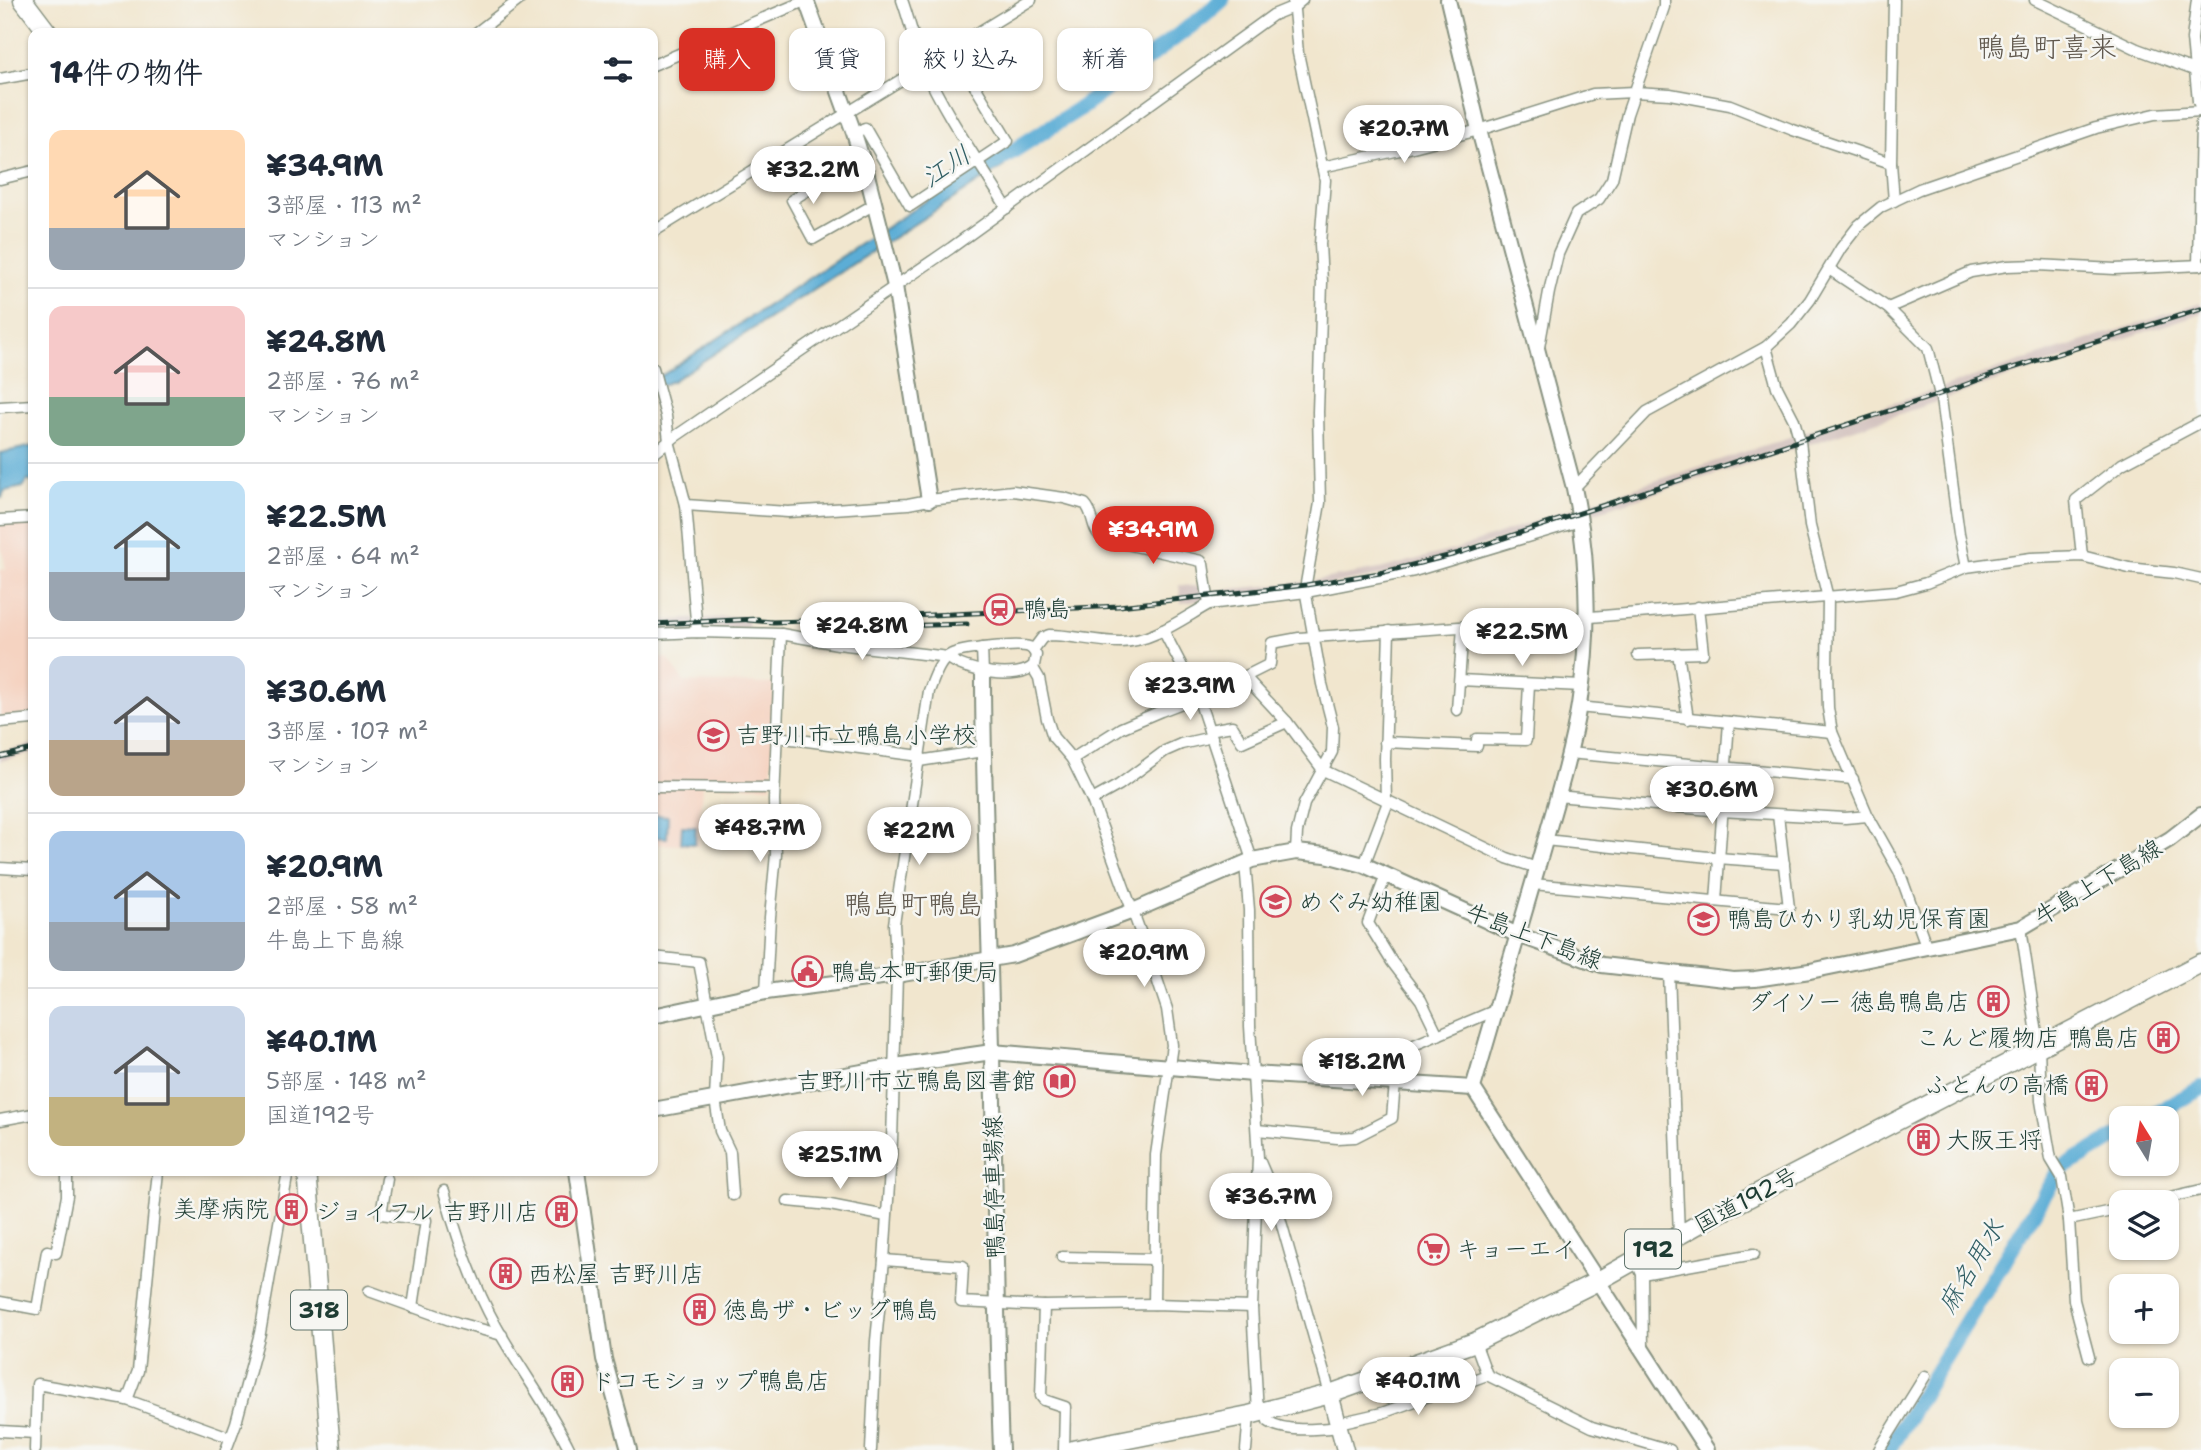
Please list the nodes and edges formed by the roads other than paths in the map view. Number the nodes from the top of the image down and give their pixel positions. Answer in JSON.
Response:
{"nodes":[{"id":1,"x":23,"y":0,"type":"edge"},
{"id":2,"x":519,"y":0,"type":"edge"},
{"id":3,"x":806,"y":0,"type":"edge"},
{"id":4,"x":902,"y":0,"type":"edge"},
{"id":5,"x":1031,"y":0,"type":"edge"},
{"id":6,"x":1448,"y":0,"type":"edge"},
{"id":7,"x":1664,"y":0,"type":"edge"},
{"id":8,"x":1894,"y":0,"type":"edge"},
{"id":9,"x":2035,"y":0,"type":"edge"},
{"id":10,"x":2197,"y":0,"type":"edge"},
{"id":11,"x":1297,"y":2,"type":"edge"},
{"id":12,"x":44,"y":28,"type":"edge"},
{"id":13,"x":483,"y":28,"type":"edge"},
{"id":14,"x":912,"y":28,"type":"edge"},
{"id":15,"x":985,"y":28,"type":"edge"},
{"id":16,"x":658,"y":63,"type":"edge"},
{"id":17,"x":2198,"y":68,"type":"edge"},
{"id":18,"x":28,"y":74,"type":"edge"},
{"id":19,"x":0,"y":79,"type":"edge"},
{"id":20,"x":899,"y":81,"type":"edge"},
{"id":21,"x":937,"y":91,"type":"edge"},
{"id":22,"x":978,"y":91,"type":"edge"},
{"id":23,"x":1634,"y":92,"type":"junction"},
{"id":24,"x":2201,"y":110,"type":"edge"},
{"id":25,"x":847,"y":113,"type":"junction"},
{"id":26,"x":2201,"y":123,"type":"edge"},
{"id":27,"x":1479,"y":130,"type":"junction"},
{"id":28,"x":854,"y":133,"type":"junction"},
{"id":29,"x":861,"y":156,"type":"junction"},
{"id":30,"x":979,"y":161,"type":"junction"},
{"id":31,"x":1891,"y":163,"type":"junction"},
{"id":32,"x":1322,"y":167,"type":"junction"},
{"id":33,"x":28,"y":172,"type":"edge"},
{"id":34,"x":0,"y":179,"type":"edge"},
{"id":35,"x":1894,"y":201,"type":"junction"},
{"id":36,"x":875,"y":204,"type":"junction"},
{"id":37,"x":1007,"y":208,"type":"junction"},
{"id":38,"x":658,"y":229,"type":"edge"},
{"id":39,"x":2200,"y":265,"type":"edge"},
{"id":40,"x":1829,"y":269,"type":"junction"},
{"id":41,"x":895,"y":286,"type":"junction"},
{"id":42,"x":1888,"y":308,"type":"junction"},
{"id":43,"x":1766,"y":347,"type":"junction"},
{"id":44,"x":1538,"y":351,"type":"junction"},
{"id":45,"x":658,"y":386,"type":"edge"},
{"id":46,"x":28,"y":405,"type":"edge"},
{"id":47,"x":0,"y":407,"type":"edge"},
{"id":48,"x":2201,"y":422,"type":"edge"},
{"id":49,"x":669,"y":441,"type":"junction"},
{"id":50,"x":658,"y":450,"type":"edge"},
{"id":51,"x":1574,"y":488,"type":"junction"},
{"id":52,"x":929,"y":500,"type":"junction"},
{"id":53,"x":685,"y":505,"type":"junction"},
{"id":54,"x":28,"y":518,"type":"edge"},
{"id":55,"x":0,"y":520,"type":"edge"},
{"id":56,"x":1580,"y":521,"type":"junction"},
{"id":57,"x":2082,"y":556,"type":"junction"},
{"id":58,"x":1966,"y":566,"type":"junction"},
{"id":59,"x":2201,"y":579,"type":"edge"},
{"id":60,"x":1306,"y":592,"type":"junction"},
{"id":61,"x":1828,"y":598,"type":"junction"},
{"id":62,"x":1209,"y":604,"type":"junction"},
{"id":63,"x":1698,"y":607,"type":"junction"},
{"id":64,"x":1587,"y":618,"type":"junction"},
{"id":65,"x":1463,"y":627,"type":"junction"},
{"id":66,"x":1163,"y":630,"type":"junction"},
{"id":67,"x":1389,"y":631,"type":"junction"},
{"id":68,"x":697,"y":632,"type":"junction"},
{"id":69,"x":658,"y":634,"type":"edge"},
{"id":70,"x":781,"y":634,"type":"junction"},
{"id":71,"x":1315,"y":638,"type":"junction"},
{"id":72,"x":982,"y":648,"type":"junction"},
{"id":73,"x":1033,"y":650,"type":"junction"},
{"id":74,"x":1678,"y":653,"type":"junction"},
{"id":75,"x":1638,"y":654,"type":"dead end"},
{"id":76,"x":948,"y":657,"type":"junction"},
{"id":77,"x":1032,"y":668,"type":"junction"},
{"id":78,"x":983,"y":673,"type":"junction"},
{"id":79,"x":1246,"y":678,"type":"junction"},
{"id":80,"x":1460,"y":680,"type":"junction"},
{"id":81,"x":1529,"y":684,"type":"junction"},
{"id":82,"x":1581,"y":686,"type":"junction"},
{"id":83,"x":1198,"y":697,"type":"junction"},
{"id":84,"x":1578,"y":707,"type":"junction"},
{"id":85,"x":1457,"y":710,"type":"dead end"},
{"id":86,"x":28,"y":719,"type":"edge"},
{"id":87,"x":1688,"y":719,"type":"junction"},
{"id":88,"x":0,"y":722,"type":"edge"},
{"id":89,"x":1287,"y":722,"type":"junction"},
{"id":90,"x":1730,"y":722,"type":"junction"},
{"id":91,"x":1832,"y":732,"type":"junction"},
{"id":92,"x":1210,"y":734,"type":"junction"},
{"id":93,"x":777,"y":737,"type":"junction"},
{"id":94,"x":1385,"y":741,"type":"junction"},
{"id":95,"x":983,"y":751,"type":"junction"},
{"id":96,"x":1568,"y":753,"type":"junction"},
{"id":97,"x":919,"y":759,"type":"junction"},
{"id":98,"x":1072,"y":760,"type":"junction"},
{"id":99,"x":1726,"y":767,"type":"junction"},
{"id":100,"x":1323,"y":770,"type":"junction"},
{"id":101,"x":1853,"y":779,"type":"junction"},
{"id":102,"x":658,"y":787,"type":"edge"},
{"id":103,"x":774,"y":788,"type":"junction"},
{"id":104,"x":1557,"y":796,"type":"junction"},
{"id":105,"x":1092,"y":800,"type":"junction"},
{"id":106,"x":1387,"y":801,"type":"junction"},
{"id":107,"x":1721,"y":811,"type":"junction"},
{"id":108,"x":1778,"y":815,"type":"junction"},
{"id":109,"x":2201,"y":815,"type":"edge"},
{"id":110,"x":1868,"y":816,"type":"junction"},
{"id":111,"x":1545,"y":840,"type":"junction"},
{"id":112,"x":1296,"y":852,"type":"junction"},
{"id":113,"x":1718,"y":858,"type":"junction"},
{"id":114,"x":1249,"y":861,"type":"junction"},
{"id":115,"x":1784,"y":863,"type":"junction"},
{"id":116,"x":1364,"y":865,"type":"junction"},
{"id":117,"x":0,"y":868,"type":"edge"},
{"id":118,"x":1537,"y":868,"type":"junction"},
{"id":119,"x":28,"y":870,"type":"edge"},
{"id":120,"x":1386,"y":875,"type":"junction"},
{"id":121,"x":1532,"y":884,"type":"junction"},
{"id":122,"x":1716,"y":901,"type":"junction"},
{"id":123,"x":1133,"y":911,"type":"junction"},
{"id":124,"x":2021,"y":928,"type":"junction"},
{"id":125,"x":1518,"y":934,"type":"junction"},
{"id":126,"x":1927,"y":948,"type":"junction"},
{"id":127,"x":658,"y":958,"type":"edge"},
{"id":128,"x":988,"y":960,"type":"junction"},
{"id":129,"x":2201,"y":963,"type":"edge"},
{"id":130,"x":1669,"y":972,"type":"junction"},
{"id":131,"x":897,"y":975,"type":"junction"},
{"id":132,"x":766,"y":992,"type":"junction"},
{"id":133,"x":708,"y":1004,"type":"junction"},
{"id":134,"x":1496,"y":1010,"type":"junction"},
{"id":135,"x":658,"y":1015,"type":"edge"},
{"id":136,"x":1438,"y":1035,"type":"junction"},
{"id":137,"x":2039,"y":1047,"type":"junction"},
{"id":138,"x":992,"y":1052,"type":"junction"},
{"id":139,"x":895,"y":1066,"type":"junction"},
{"id":140,"x":1169,"y":1066,"type":"junction"},
{"id":141,"x":1254,"y":1074,"type":"junction"},
{"id":142,"x":1335,"y":1079,"type":"junction"},
{"id":143,"x":1395,"y":1083,"type":"junction"},
{"id":144,"x":1473,"y":1088,"type":"junction"},
{"id":145,"x":715,"y":1099,"type":"junction"},
{"id":146,"x":658,"y":1109,"type":"edge"},
{"id":147,"x":28,"y":1115,"type":"edge"},
{"id":148,"x":0,"y":1120,"type":"edge"},
{"id":149,"x":1257,"y":1130,"type":"junction"},
{"id":150,"x":1258,"y":1158,"type":"junction"},
{"id":151,"x":67,"y":1176,"type":"edge"},
{"id":152,"x":158,"y":1176,"type":"edge"},
{"id":153,"x":287,"y":1176,"type":"edge"},
{"id":154,"x":309,"y":1176,"type":"edge"},
{"id":155,"x":578,"y":1176,"type":"edge"},
{"id":156,"x":387,"y":1179,"type":"dead end"},
{"id":157,"x":443,"y":1191,"type":"dead end"},
{"id":158,"x":2200,"y":1194,"type":"edge"},
{"id":159,"x":733,"y":1195,"type":"dead end"},
{"id":160,"x":2179,"y":1197,"type":"edge"},
{"id":161,"x":788,"y":1200,"type":"dead end"},
{"id":162,"x":2109,"y":1212,"type":"edge"},
{"id":163,"x":886,"y":1216,"type":"junction"},
{"id":164,"x":2069,"y":1220,"type":"junction"},
{"id":165,"x":1679,"y":1235,"type":"junction"},
{"id":166,"x":1754,"y":1254,"type":"dead end"},
{"id":167,"x":1062,"y":1257,"type":"dead end"},
{"id":168,"x":1154,"y":1259,"type":"junction"},
{"id":169,"x":884,"y":1260,"type":"junction"},
{"id":170,"x":1639,"y":1266,"type":"junction"},
{"id":171,"x":1598,"y":1281,"type":"junction"},
{"id":172,"x":369,"y":1291,"type":"dead end"},
{"id":173,"x":0,"y":1302,"type":"edge"},
{"id":174,"x":996,"y":1304,"type":"junction"},
{"id":175,"x":1154,"y":1304,"type":"junction"},
{"id":176,"x":1044,"y":1306,"type":"junction"},
{"id":177,"x":413,"y":1307,"type":"junction"},
{"id":178,"x":1252,"y":1307,"type":"junction"},
{"id":179,"x":502,"y":1335,"type":"junction"},
{"id":180,"x":1475,"y":1342,"type":"junction"},
{"id":181,"x":1643,"y":1348,"type":"junction"},
{"id":182,"x":2089,"y":1357,"type":"dead end"},
{"id":183,"x":1487,"y":1375,"type":"junction"},
{"id":184,"x":1925,"y":1376,"type":"dead end"},
{"id":185,"x":1330,"y":1394,"type":"junction"},
{"id":186,"x":127,"y":1400,"type":"junction"},
{"id":187,"x":1257,"y":1413,"type":"junction"},
{"id":188,"x":1338,"y":1425,"type":"junction"},
{"id":189,"x":0,"y":1431,"type":"edge"},
{"id":190,"x":35,"y":1433,"type":"junction"},
{"id":191,"x":229,"y":1437,"type":"junction"},
{"id":192,"x":35,"y":1450,"type":"edge"},
{"id":193,"x":226,"y":1450,"type":"edge"},
{"id":194,"x":331,"y":1450,"type":"edge"},
{"id":195,"x":570,"y":1450,"type":"edge"},
{"id":196,"x":629,"y":1450,"type":"edge"},
{"id":197,"x":871,"y":1450,"type":"edge"},
{"id":198,"x":1001,"y":1450,"type":"edge"},
{"id":199,"x":1065,"y":1450,"type":"edge"},
{"id":200,"x":1073,"y":1450,"type":"edge"},
{"id":201,"x":1246,"y":1450,"type":"edge"},
{"id":202,"x":1345,"y":1450,"type":"edge"},
{"id":203,"x":1670,"y":1450,"type":"edge"},
{"id":204,"x":1707,"y":1450,"type":"edge"},
{"id":205,"x":1879,"y":1450,"type":"edge"}],
"edges":[{"from":1,"to":12,"type":"highway"},
{"from":2,"to":13,"type":"street"},
{"from":3,"to":16,"type":"street"},
{"from":3,"to":25,"type":"street"},
{"from":4,"to":14,"type":"street"},
{"from":5,"to":15,"type":"street"},
{"from":6,"to":27,"type":"street"},
{"from":7,"to":23,"type":"street"},
{"from":8,"to":31,"type":"street"},
{"from":9,"to":17,"type":"street"},
{"from":10,"to":17,"type":"street"},
{"from":11,"to":32,"type":"street"},
{"from":11,"to":37,"type":"street"},
{"from":17,"to":24,"type":"street"},
{"from":18,"to":19,"type":"street"},
{"from":20,"to":25,"type":"street"},
{"from":21,"to":30,"type":"street"},
{"from":22,"to":30,"type":"street"},
{"from":23,"to":27,"type":"street"},
{"from":23,"to":31,"type":"street"},
{"from":23,"to":44,"type":"street"},
{"from":24,"to":35,"type":"street"},
{"from":25,"to":28,"type":"street"},
{"from":25,"to":38,"type":"street"},
{"from":26,"to":39,"type":"street"},
{"from":27,"to":32,"type":"street"},
{"from":27,"to":44,"type":"street"},
{"from":28,"to":29,"type":"street"},
{"from":28,"to":30,"type":"street"},
{"from":29,"to":36,"type":"street"},
{"from":29,"to":36,"type":"street"},
{"from":30,"to":37,"type":"street"},
{"from":31,"to":35,"type":"street"},
{"from":32,"to":60,"type":"street"},
{"from":33,"to":34,"type":"street"},
{"from":35,"to":40,"type":"street"},
{"from":36,"to":41,"type":"street"},
{"from":37,"to":41,"type":"street"},
{"from":39,"to":42,"type":"street"},
{"from":40,"to":42,"type":"street"},
{"from":40,"to":43,"type":"street"},
{"from":41,"to":49,"type":"street"},
{"from":41,"to":52,"type":"street"},
{"from":42,"to":58,"type":"street"},
{"from":43,"to":51,"type":"street"},
{"from":43,"to":61,"type":"street"},
{"from":44,"to":51,"type":"street"},
{"from":45,"to":49,"type":"street"},
{"from":46,"to":47,"type":"street"},
{"from":48,"to":57,"type":"street"},
{"from":49,"to":50,"type":"street"},
{"from":49,"to":53,"type":"street"},
{"from":51,"to":56,"type":"street"},
{"from":52,"to":53,"type":"street"},
{"from":52,"to":62,"type":"street"},
{"from":53,"to":68,"type":"street"},
{"from":54,"to":55,"type":"street"},
{"from":56,"to":60,"type":"street"},
{"from":56,"to":64,"type":"street"},
{"from":57,"to":58,"type":"street"},
{"from":57,"to":59,"type":"street"},
{"from":58,"to":61,"type":"street"},
{"from":60,"to":62,"type":"street"},
{"from":60,"to":71,"type":"street"},
{"from":61,"to":63,"type":"street"},
{"from":61,"to":91,"type":"street"},
{"from":62,"to":66,"type":"street"},
{"from":63,"to":64,"type":"street"},
{"from":63,"to":74,"type":"street"},
{"from":64,"to":65,"type":"street"},
{"from":64,"to":82,"type":"street"},
{"from":65,"to":67,"type":"street"},
{"from":65,"to":80,"type":"street"},
{"from":66,"to":73,"type":"street"},
{"from":66,"to":83,"type":"street"},
{"from":67,"to":71,"type":"street"},
{"from":67,"to":94,"type":"street"},
{"from":68,"to":69,"type":"street"},
{"from":68,"to":70,"type":"street"},
{"from":70,"to":76,"type":"street"},
{"from":70,"to":93,"type":"street"},
{"from":71,"to":79,"type":"street"},
{"from":71,"to":100,"type":"street"},
{"from":72,"to":73,"type":"street"},
{"from":72,"to":76,"type":"street"},
{"from":72,"to":78,"type":"street"},
{"from":73,"to":77,"type":"street"},
{"from":74,"to":75,"type":"street"},
{"from":74,"to":87,"type":"street"},
{"from":76,"to":78,"type":"street"},
{"from":76,"to":97,"type":"street"},
{"from":77,"to":78,"type":"street"},
{"from":77,"to":98,"type":"street"},
{"from":78,"to":95,"type":"street","name":"鴨島停車場線"},
{"from":79,"to":83,"type":"street"},
{"from":79,"to":89,"type":"street"},
{"from":80,"to":81,"type":"street"},
{"from":80,"to":85,"type":"street"},
{"from":81,"to":82,"type":"street"},
{"from":81,"to":94,"type":"street"},
{"from":82,"to":84,"type":"street"},
{"from":83,"to":92,"type":"street"},
{"from":83,"to":98,"type":"street"},
{"from":84,"to":87,"type":"street"},
{"from":84,"to":96,"type":"street"},
{"from":86,"to":88,"type":"street"},
{"from":87,"to":90,"type":"street"},
{"from":89,"to":92,"type":"street"},
{"from":89,"to":100,"type":"street"},
{"from":90,"to":91,"type":"street"},
{"from":90,"to":99,"type":"street"},
{"from":91,"to":101,"type":"street"},
{"from":92,"to":105,"type":"street"},
{"from":92,"to":114,"type":"street"},
{"from":93,"to":97,"type":"street"},
{"from":93,"to":103,"type":"street"},
{"from":94,"to":106,"type":"street"},
{"from":95,"to":97,"type":"street"},
{"from":95,"to":128,"type":"street","name":"鴨島停車場線"},
{"from":96,"to":99,"type":"street"},
{"from":96,"to":104,"type":"street"},
{"from":97,"to":131,"type":"street"},
{"from":98,"to":105,"type":"street"},
{"from":99,"to":101,"type":"street"},
{"from":99,"to":107,"type":"street"},
{"from":100,"to":106,"type":"street"},
{"from":100,"to":112,"type":"street"},
{"from":101,"to":110,"type":"street"},
{"from":102,"to":103,"type":"street"},
{"from":103,"to":132,"type":"street"},
{"from":104,"to":107,"type":"street"},
{"from":104,"to":111,"type":"street"},
{"from":105,"to":123,"type":"street"},
{"from":106,"to":116,"type":"street"},
{"from":106,"to":118,"type":"street"},
{"from":107,"to":108,"type":"street"},
{"from":107,"to":113,"type":"street"},
{"from":108,"to":110,"type":"street"},
{"from":108,"to":115,"type":"street"},
{"from":109,"to":124,"type":"street","name":"牛島上下島線"},
{"from":110,"to":126,"type":"street"},
{"from":111,"to":113,"type":"street"},
{"from":111,"to":118,"type":"street"},
{"from":112,"to":114,"type":"street","name":"牛島上下島線"},
{"from":112,"to":116,"type":"street","name":"牛島上下島線"},
{"from":113,"to":115,"type":"street"},
{"from":113,"to":122,"type":"street"},
{"from":114,"to":123,"type":"street","name":"牛島上下島線"},
{"from":114,"to":141,"type":"street"},
{"from":115,"to":122,"type":"street"},
{"from":116,"to":120,"type":"street","name":"牛島上下島線"},
{"from":117,"to":119,"type":"street"},
{"from":118,"to":121,"type":"street"},
{"from":120,"to":125,"type":"street","name":"牛島上下島線"},
{"from":120,"to":136,"type":"street"},
{"from":121,"to":122,"type":"street"},
{"from":121,"to":125,"type":"street"},
{"from":123,"to":128,"type":"street","name":"牛島上下島線"},
{"from":123,"to":140,"type":"street"},
{"from":124,"to":126,"type":"street","name":"牛島上下島線"},
{"from":124,"to":137,"type":"street"},
{"from":125,"to":130,"type":"street","name":"牛島上下島線"},
{"from":125,"to":134,"type":"street"},
{"from":126,"to":130,"type":"street","name":"牛島上下島線"},
{"from":127,"to":133,"type":"street"},
{"from":128,"to":131,"type":"street","name":"牛島上下島線"},
{"from":128,"to":138,"type":"street","name":"鴨島停車場線"},
{"from":129,"to":137,"type":"highway","name":"国道192号","number":"192"},
{"from":130,"to":165,"type":"street"},
{"from":131,"to":132,"type":"street","name":"牛島上下島線"},
{"from":131,"to":139,"type":"street"},
{"from":132,"to":133,"type":"street","name":"牛島上下島線"},
{"from":133,"to":135,"type":"street","name":"牛島上下島線"},
{"from":133,"to":145,"type":"street"},
{"from":134,"to":136,"type":"street"},
{"from":134,"to":144,"type":"street"},
{"from":136,"to":142,"type":"street"},
{"from":137,"to":164,"type":"street"},
{"from":137,"to":165,"type":"highway","name":"国道192号","number":"192"},
{"from":138,"to":139,"type":"street"},
{"from":138,"to":140,"type":"street"},
{"from":138,"to":174,"type":"street","name":"鴨島停車場線"},
{"from":139,"to":145,"type":"street"},
{"from":139,"to":163,"type":"street"},
{"from":140,"to":141,"type":"street"},
{"from":140,"to":168,"type":"street"},
{"from":141,"to":142,"type":"street"},
{"from":141,"to":149,"type":"street"},
{"from":142,"to":143,"type":"street"},
{"from":143,"to":144,"type":"street"},
{"from":143,"to":149,"type":"street"},
{"from":144,"to":171,"type":"street"},
{"from":145,"to":146,"type":"street"},
{"from":145,"to":159,"type":"street"},
{"from":147,"to":148,"type":"street"},
{"from":149,"to":150,"type":"street"},
{"from":150,"to":178,"type":"street"},
{"from":150,"to":185,"type":"street"},
{"from":151,"to":173,"type":"street"},
{"from":152,"to":186,"type":"street"},
{"from":153,"to":191,"type":"street"},
{"from":154,"to":194,"type":"highway","number":"318"},
{"from":155,"to":196,"type":"street"},
{"from":156,"to":177,"type":"street"},
{"from":157,"to":179,"type":"street"},
{"from":158,"to":160,"type":"street"},
{"from":161,"to":163,"type":"street"},
{"from":162,"to":164,"type":"street"},
{"from":163,"to":169,"type":"street"},
{"from":164,"to":182,"type":"street"},
{"from":165,"to":170,"type":"highway","name":"国道192号","number":"192"},
{"from":166,"to":170,"type":"street"},
{"from":167,"to":168,"type":"street"},
{"from":168,"to":175,"type":"street"},
{"from":169,"to":174,"type":"street"},
{"from":169,"to":197,"type":"street"},
{"from":170,"to":171,"type":"highway","name":"国道192号","number":"192"},
{"from":170,"to":181,"type":"street"},
{"from":171,"to":180,"type":"highway","name":"国道192号","number":"192"},
{"from":171,"to":181,"type":"street"},
{"from":172,"to":177,"type":"street"},
{"from":174,"to":176,"type":"street"},
{"from":174,"to":198,"type":"street","name":"鴨島停車場線"},
{"from":175,"to":176,"type":"street"},
{"from":175,"to":178,"type":"street"},
{"from":176,"to":199,"type":"street"},
{"from":177,"to":179,"type":"street"},
{"from":178,"to":187,"type":"street"},
{"from":179,"to":195,"type":"street"},
{"from":180,"to":183,"type":"street"},
{"from":180,"to":185,"type":"highway","name":"国道192号","number":"192"},
{"from":181,"to":204,"type":"street"},
{"from":183,"to":188,"type":"street"},
{"from":183,"to":203,"type":"street"},
{"from":184,"to":205,"type":"street"},
{"from":185,"to":187,"type":"highway","name":"国道192号","number":"192"},
{"from":185,"to":188,"type":"main road"},
{"from":186,"to":190,"type":"street"},
{"from":186,"to":191,"type":"street"},
{"from":187,"to":188,"type":"street"},
{"from":187,"to":200,"type":"highway","name":"国道192号","number":"192"},
{"from":187,"to":201,"type":"street"},
{"from":188,"to":202,"type":"main road"},
{"from":189,"to":190,"type":"street"},
{"from":190,"to":192,"type":"street"},
{"from":191,"to":193,"type":"street"}]}
